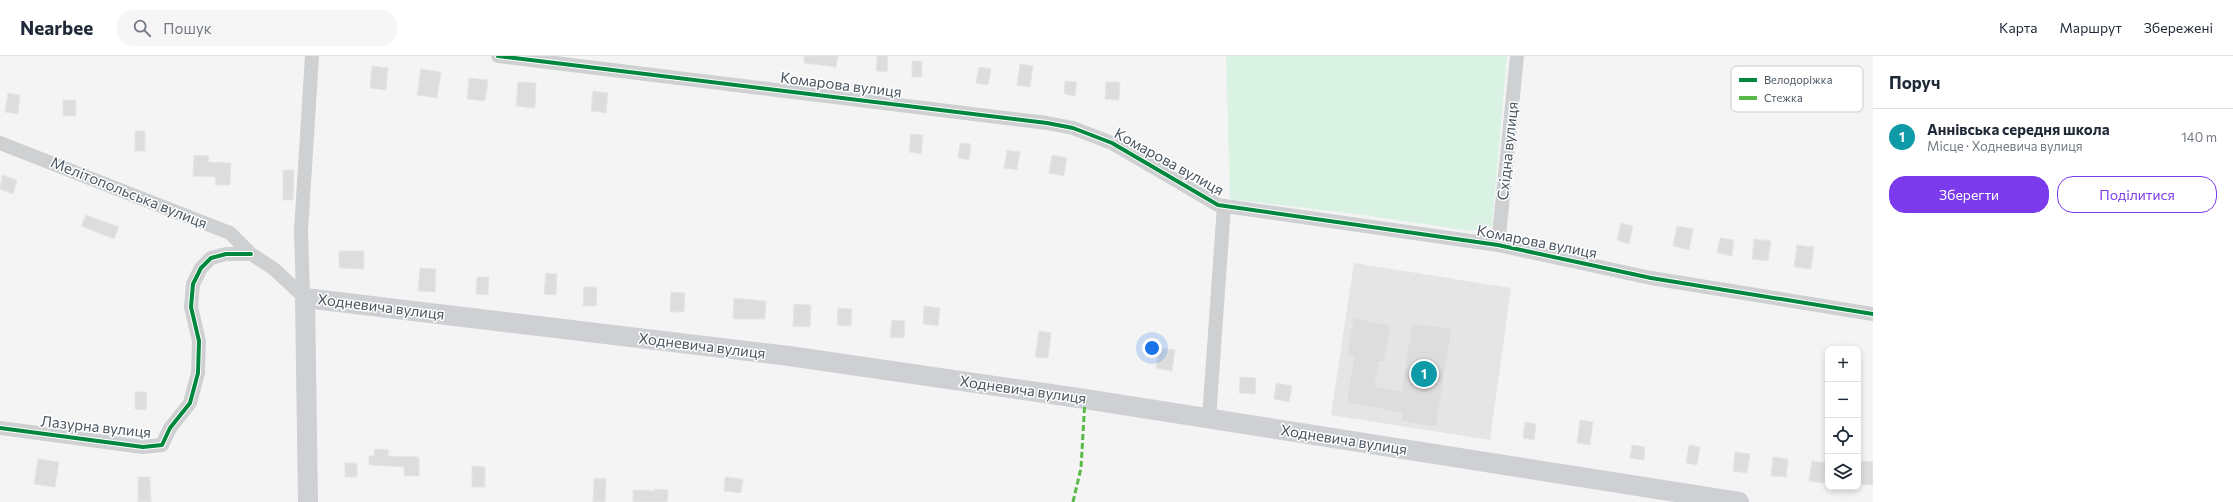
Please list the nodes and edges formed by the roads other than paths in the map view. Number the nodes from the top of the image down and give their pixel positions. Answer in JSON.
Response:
{"nodes":[{"id":1,"x":312,"y":56,"type":"edge"},
{"id":2,"x":498,"y":56,"type":"edge"},
{"id":3,"x":1518,"y":56,"type":"edge"},
{"id":4,"x":0,"y":143,"type":"edge"},
{"id":5,"x":1224,"y":206,"type":"junction"},
{"id":6,"x":1498,"y":245,"type":"junction"},
{"id":7,"x":251,"y":254,"type":"junction"},
{"id":8,"x":304,"y":296,"type":"junction"},
{"id":9,"x":1873,"y":314,"type":"edge"},
{"id":10,"x":1209,"y":418,"type":"junction"},
{"id":11,"x":0,"y":428,"type":"edge"},
{"id":12,"x":308,"y":502,"type":"edge"},
{"id":13,"x":1739,"y":502,"type":"edge"}],
"edges":[{"from":1,"to":8,"type":"street"},
{"from":2,"to":5,"type":"street","name":"Комарова вулиця"},
{"from":3,"to":6,"type":"street","name":"Східна вулиця"},
{"from":4,"to":7,"type":"street","name":"Мелітопольська вулиця"},
{"from":5,"to":6,"type":"street","name":"Комарова вулиця"},
{"from":5,"to":10,"type":"street"},
{"from":6,"to":9,"type":"street","name":"Комарова вулиця"},
{"from":7,"to":8,"type":"street","name":"Мелітопольська вулиця"},
{"from":7,"to":11,"type":"street","name":"Лазурна вулиця"},
{"from":8,"to":10,"type":"main road","name":"Ходневича вулиця"},
{"from":8,"to":12,"type":"main road"},
{"from":10,"to":13,"type":"main road","name":"Ходневича вулиця"}]}
